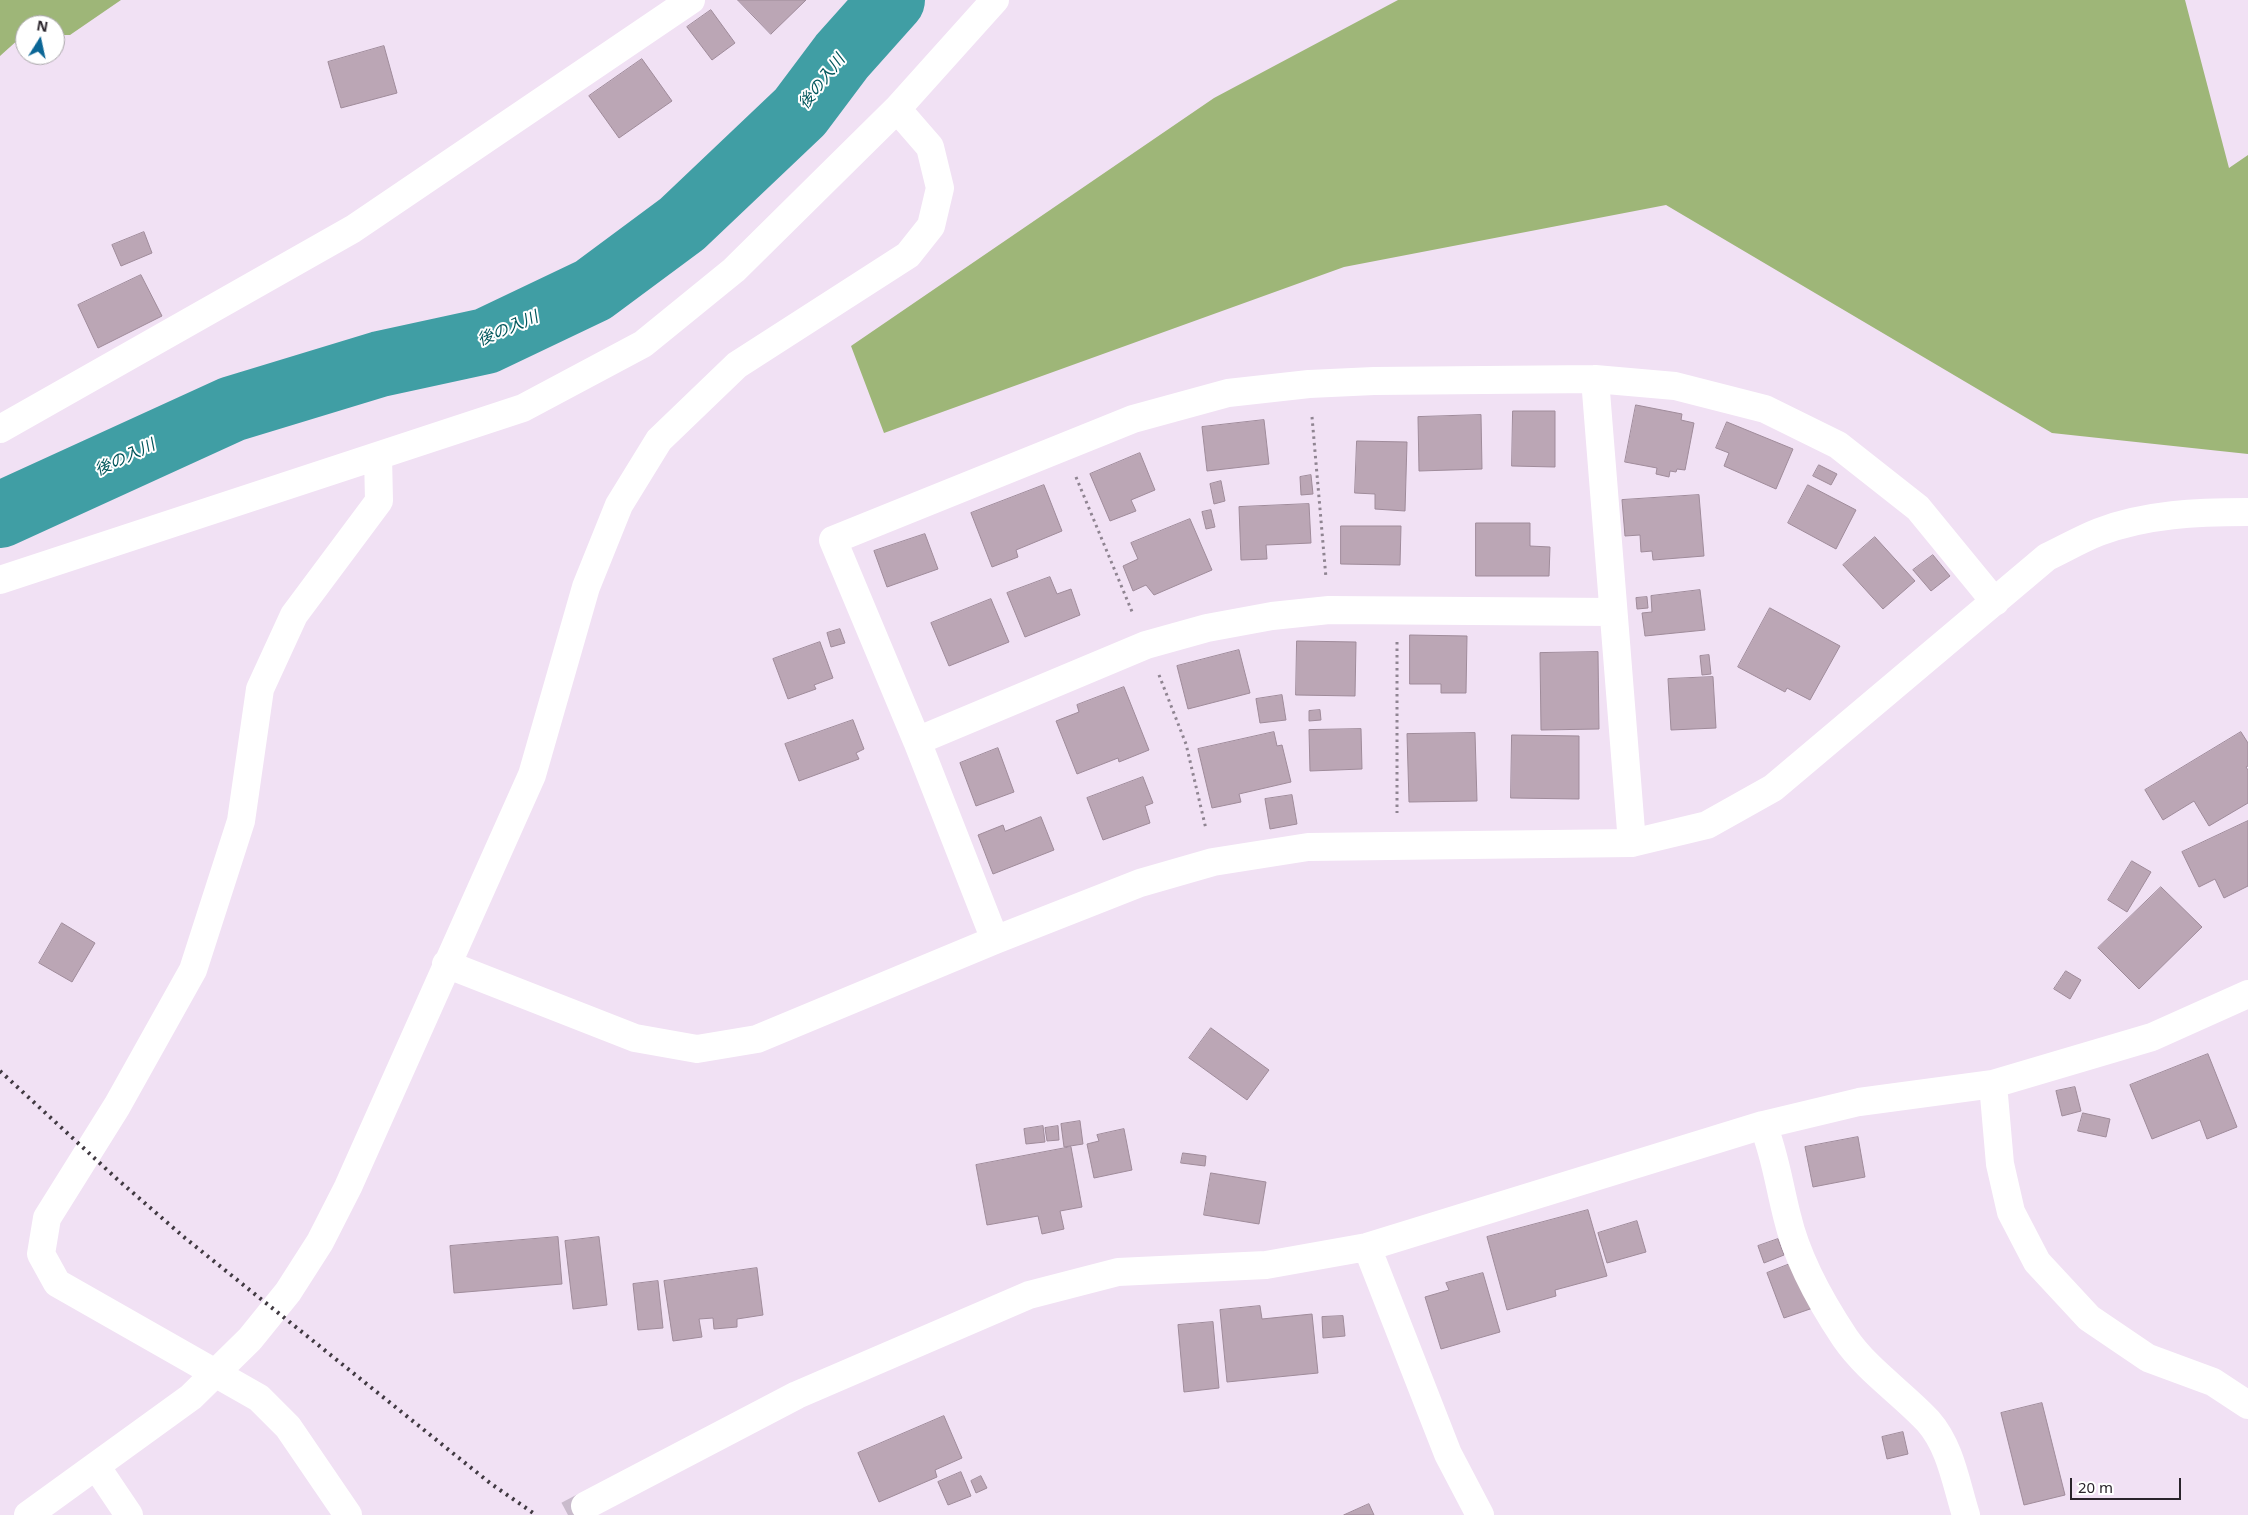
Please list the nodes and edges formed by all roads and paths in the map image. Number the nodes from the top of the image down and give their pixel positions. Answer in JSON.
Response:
{"nodes":[{"id":1,"x":691,"y":0,"type":"edge"},
{"id":2,"x":995,"y":0,"type":"edge"},
{"id":3,"x":897,"y":109,"type":"junction"},
{"id":4,"x":1595,"y":379,"type":"junction"},
{"id":5,"x":1309,"y":384,"type":"junction"},
{"id":6,"x":0,"y":429,"type":"edge"},
{"id":7,"x":378,"y":456,"type":"junction"},
{"id":8,"x":2248,"y":512,"type":"edge"},
{"id":9,"x":0,"y":580,"type":"edge"},
{"id":10,"x":1995,"y":602,"type":"junction"},
{"id":11,"x":1397,"y":609,"type":"junction"},
{"id":12,"x":1329,"y":610,"type":"junction"},
{"id":13,"x":1613,"y":612,"type":"junction"},
{"id":14,"x":917,"y":741,"type":"junction"},
{"id":15,"x":1632,"y":843,"type":"junction"},
{"id":16,"x":1397,"y":846,"type":"junction"},
{"id":17,"x":995,"y":940,"type":"junction"},
{"id":18,"x":446,"y":964,"type":"junction"},
{"id":19,"x":2248,"y":994,"type":"edge"},
{"id":20,"x":1993,"y":1084,"type":"junction"},
{"id":21,"x":1763,"y":1124,"type":"junction"},
{"id":22,"x":1367,"y":1247,"type":"junction"},
{"id":23,"x":2248,"y":1405,"type":"edge"},
{"id":24,"x":96,"y":1466,"type":"junction"},
{"id":25,"x":586,"y":1506,"type":"tunnel mouth"},
{"id":26,"x":28,"y":1515,"type":"edge"},
{"id":27,"x":129,"y":1515,"type":"edge"},
{"id":28,"x":348,"y":1515,"type":"edge"},
{"id":29,"x":1480,"y":1515,"type":"edge"},
{"id":30,"x":1966,"y":1515,"type":"edge"}],
"edges":[{"from":1,"to":6,"type":"street"},
{"from":2,"to":3,"type":"street"},
{"from":3,"to":7,"type":"street"},
{"from":3,"to":18,"type":"street"},
{"from":4,"to":5,"type":"street"},
{"from":4,"to":10,"type":"street"},
{"from":4,"to":13,"type":"street"},
{"from":5,"to":12,"type":"path"},
{"from":5,"to":14,"type":"street"},
{"from":7,"to":9,"type":"street"},
{"from":7,"to":28,"type":"street"},
{"from":8,"to":10,"type":"street"},
{"from":10,"to":15,"type":"street"},
{"from":11,"to":12,"type":"street"},
{"from":11,"to":13,"type":"street"},
{"from":11,"to":16,"type":"path"},
{"from":12,"to":14,"type":"street"},
{"from":13,"to":15,"type":"street"},
{"from":14,"to":17,"type":"street"},
{"from":15,"to":16,"type":"street"},
{"from":16,"to":17,"type":"street"},
{"from":17,"to":18,"type":"street"},
{"from":18,"to":24,"type":"street"},
{"from":19,"to":20,"type":"street"},
{"from":20,"to":21,"type":"street"},
{"from":20,"to":23,"type":"street"},
{"from":21,"to":22,"type":"street"},
{"from":21,"to":30,"type":"street"},
{"from":22,"to":25,"type":"street"},
{"from":22,"to":29,"type":"street"},
{"from":24,"to":26,"type":"street"},
{"from":24,"to":27,"type":"street"}]}
